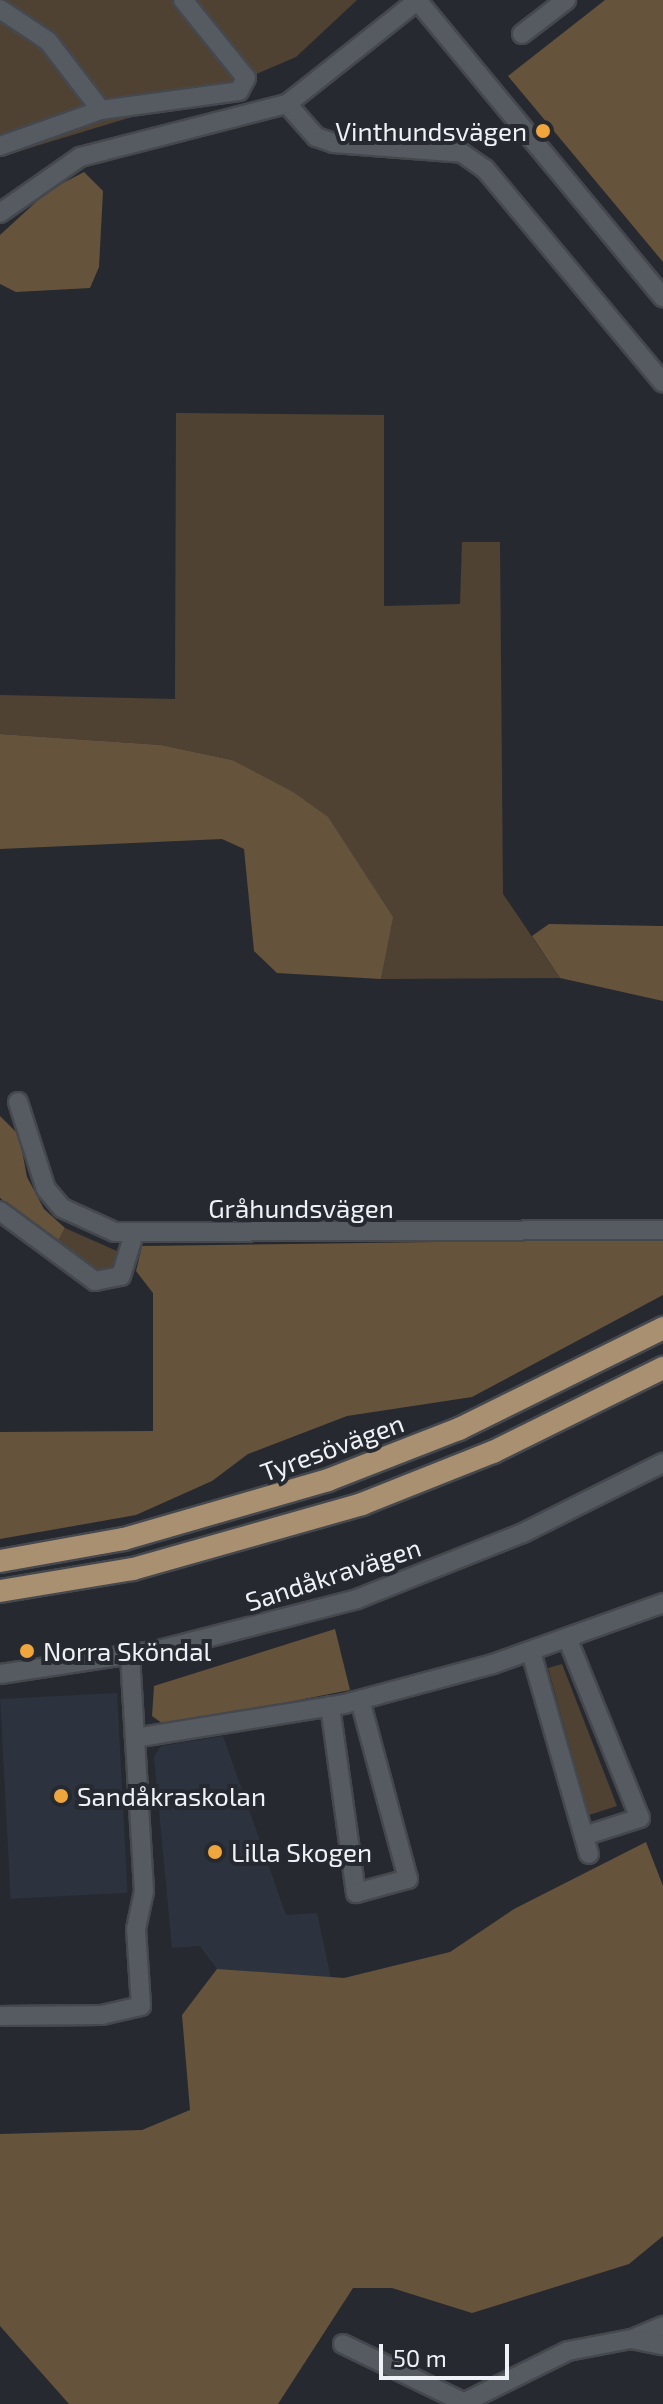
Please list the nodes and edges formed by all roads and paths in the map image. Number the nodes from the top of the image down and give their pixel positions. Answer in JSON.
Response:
{"nodes":[{"id":1,"x":183,"y":0,"type":"edge"},
{"id":2,"x":418,"y":0,"type":"edge"},
{"id":3,"x":566,"y":0,"type":"edge"},
{"id":4,"x":0,"y":9,"type":"edge"},
{"id":5,"x":522,"y":34,"type":"dead end"},
{"id":6,"x":287,"y":104,"type":"junction"},
{"id":7,"x":101,"y":110,"type":"junction"},
{"id":8,"x":0,"y":146,"type":"edge"},
{"id":9,"x":3,"y":203,"type":"edge"},
{"id":10,"x":663,"y":297,"type":"edge"},
{"id":11,"x":663,"y":383,"type":"edge"},
{"id":12,"x":18,"y":1102,"type":"dead end"},
{"id":13,"x":0,"y":1211,"type":"edge"},
{"id":14,"x":663,"y":1230,"type":"edge"},
{"id":15,"x":134,"y":1234,"type":"junction"},
{"id":16,"x":663,"y":1328,"type":"edge"},
{"id":17,"x":663,"y":1368,"type":"edge"},
{"id":18,"x":663,"y":1463,"type":"edge"},
{"id":19,"x":0,"y":1561,"type":"edge"},
{"id":20,"x":0,"y":1591,"type":"edge"},
{"id":21,"x":663,"y":1603,"type":"edge"},
{"id":22,"x":568,"y":1640,"type":"junction"},
{"id":23,"x":531,"y":1652,"type":"junction"},
{"id":24,"x":130,"y":1656,"type":"junction"},
{"id":25,"x":0,"y":1674,"type":"edge"},
{"id":26,"x":360,"y":1700,"type":"junction"},
{"id":27,"x":330,"y":1706,"type":"junction"},
{"id":28,"x":135,"y":1738,"type":"junction"},
{"id":29,"x":584,"y":1836,"type":"junction"},
{"id":30,"x":589,"y":1854,"type":"dead end"},
{"id":31,"x":0,"y":2016,"type":"edge"},
{"id":32,"x":663,"y":2326,"type":"edge"},
{"id":33,"x":631,"y":2339,"type":"junction"},
{"id":34,"x":343,"y":2344,"type":"dead end"},
{"id":35,"x":663,"y":2345,"type":"edge"},
{"id":36,"x":462,"y":2403,"type":"edge"}],
"edges":[{"from":1,"to":7,"type":"street"},
{"from":2,"to":6,"type":"street"},
{"from":2,"to":10,"type":"street"},
{"from":3,"to":5,"type":"street"},
{"from":4,"to":7,"type":"street"},
{"from":6,"to":9,"type":"street"},
{"from":6,"to":11,"type":"street"},
{"from":7,"to":8,"type":"street"},
{"from":12,"to":15,"type":"street","name":"Gråhundsvägen"},
{"from":13,"to":15,"type":"street"},
{"from":14,"to":15,"type":"street","name":"Gråhundsvägen"},
{"from":16,"to":19,"type":"main road","name":"Tyresövägen"},
{"from":17,"to":20,"type":"main road"},
{"from":18,"to":24,"type":"street","name":"Sandåkravägen"},
{"from":21,"to":22,"type":"street"},
{"from":22,"to":23,"type":"street"},
{"from":22,"to":29,"type":"street"},
{"from":23,"to":26,"type":"street"},
{"from":23,"to":29,"type":"street"},
{"from":24,"to":25,"type":"street","name":"Sandåkravägen"},
{"from":24,"to":28,"type":"street"},
{"from":26,"to":27,"type":"street"},
{"from":26,"to":27,"type":"street"},
{"from":27,"to":28,"type":"street"},
{"from":28,"to":31,"type":"street"},
{"from":29,"to":30,"type":"street"},
{"from":32,"to":33,"type":"street"},
{"from":33,"to":35,"type":"street"},
{"from":33,"to":36,"type":"street"},
{"from":34,"to":36,"type":"street"}]}
